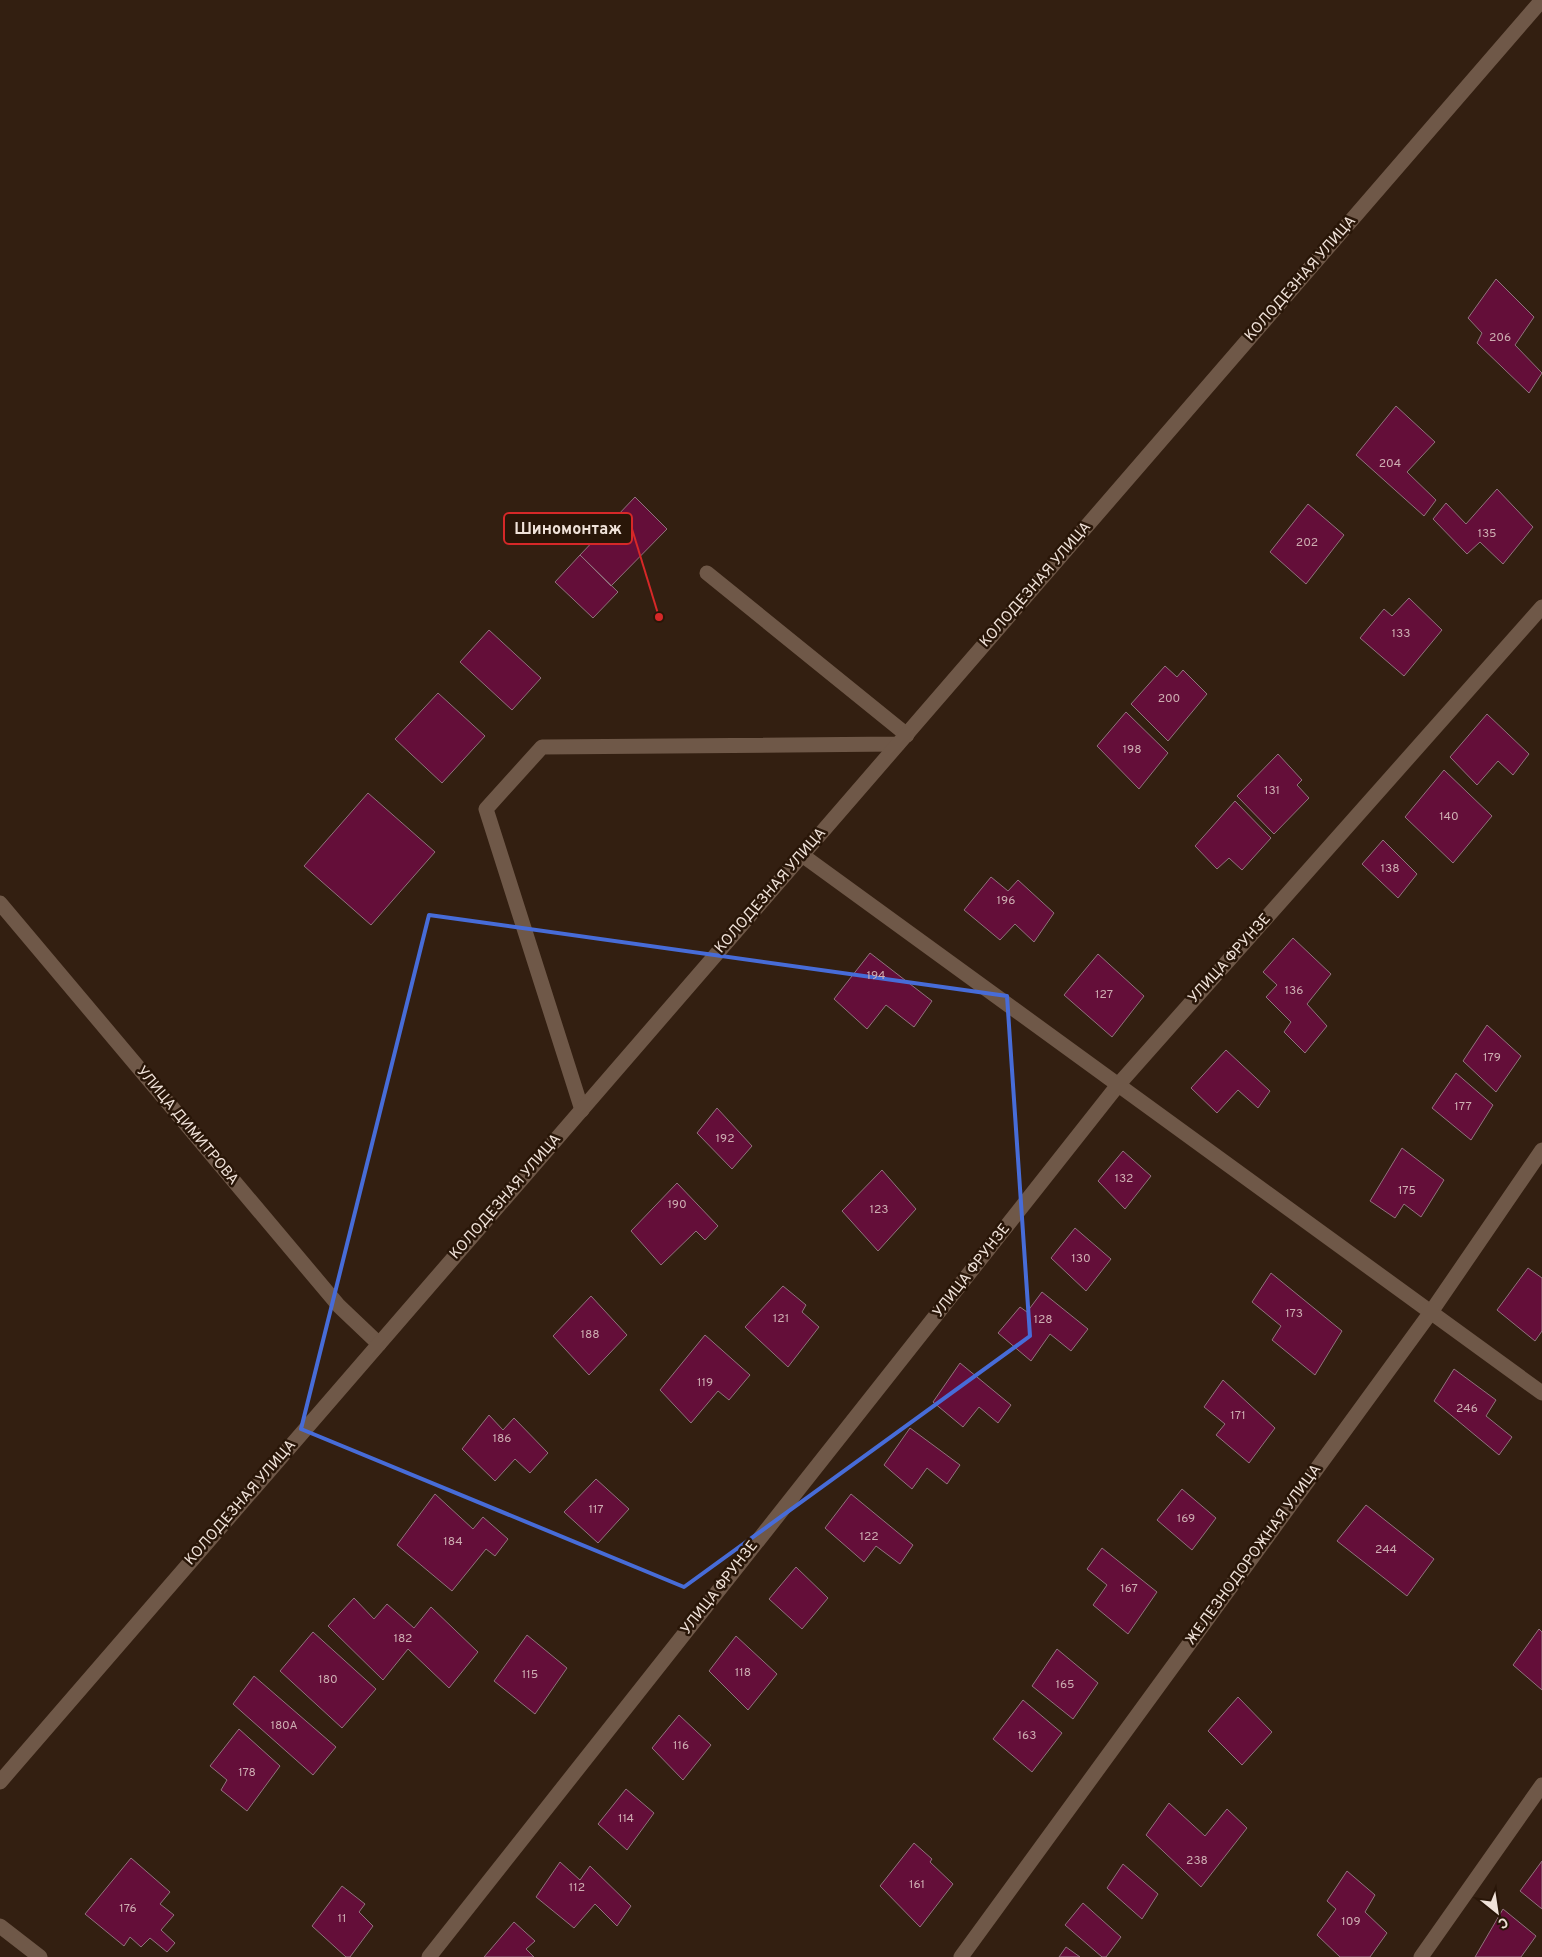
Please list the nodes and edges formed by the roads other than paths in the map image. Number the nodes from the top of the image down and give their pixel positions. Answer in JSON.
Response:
{"nodes":[{"id":1,"x":1542,"y":0,"type":"edge"},
{"id":2,"x":707,"y":573,"type":"dead end"},
{"id":3,"x":1542,"y":607,"type":"edge"},
{"id":4,"x":902,"y":739,"type":"junction"},
{"id":5,"x":802,"y":855,"type":"junction"},
{"id":6,"x":0,"y":903,"type":"edge"},
{"id":7,"x":1118,"y":1085,"type":"junction"},
{"id":8,"x":582,"y":1110,"type":"junction"},
{"id":9,"x":1542,"y":1150,"type":"edge"},
{"id":10,"x":1431,"y":1312,"type":"junction"},
{"id":11,"x":379,"y":1344,"type":"junction"},
{"id":12,"x":1542,"y":1393,"type":"edge"},
{"id":13,"x":0,"y":1782,"type":"edge"},
{"id":14,"x":1542,"y":1785,"type":"edge"},
{"id":15,"x":0,"y":1926,"type":"edge"},
{"id":16,"x":40,"y":1957,"type":"edge"},
{"id":17,"x":429,"y":1957,"type":"edge"},
{"id":18,"x":961,"y":1957,"type":"edge"},
{"id":19,"x":1421,"y":1957,"type":"edge"}],
"edges":[{"from":1,"to":4,"type":"street","name":"КОЛОДЕЗНАЯ УЛИЦА"},
{"from":2,"to":4,"type":"street"},
{"from":3,"to":7,"type":"street","name":"УЛИЦА ФРУНЗЕ"},
{"from":4,"to":5,"type":"street","name":"КОЛОДЕЗНАЯ УЛИЦА"},
{"from":4,"to":8,"type":"street"},
{"from":5,"to":7,"type":"street"},
{"from":5,"to":8,"type":"street","name":"КОЛОДЕЗНАЯ УЛИЦА"},
{"from":6,"to":11,"type":"street","name":"УЛИЦА ДИМИТРОВА"},
{"from":7,"to":10,"type":"street"},
{"from":7,"to":17,"type":"street","name":"УЛИЦА ФРУНЗЕ"},
{"from":8,"to":11,"type":"street","name":"КОЛОДЕЗНАЯ УЛИЦА"},
{"from":9,"to":10,"type":"street","name":"ЖЕЛЕЗНОДОРОЖНАЯ УЛИЦА"},
{"from":10,"to":12,"type":"street"},
{"from":10,"to":18,"type":"street","name":"ЖЕЛЕЗНОДОРОЖНАЯ УЛИЦА"},
{"from":11,"to":13,"type":"street","name":"КОЛОДЕЗНАЯ УЛИЦА"},
{"from":14,"to":19,"type":"street"},
{"from":15,"to":16,"type":"street"}]}
